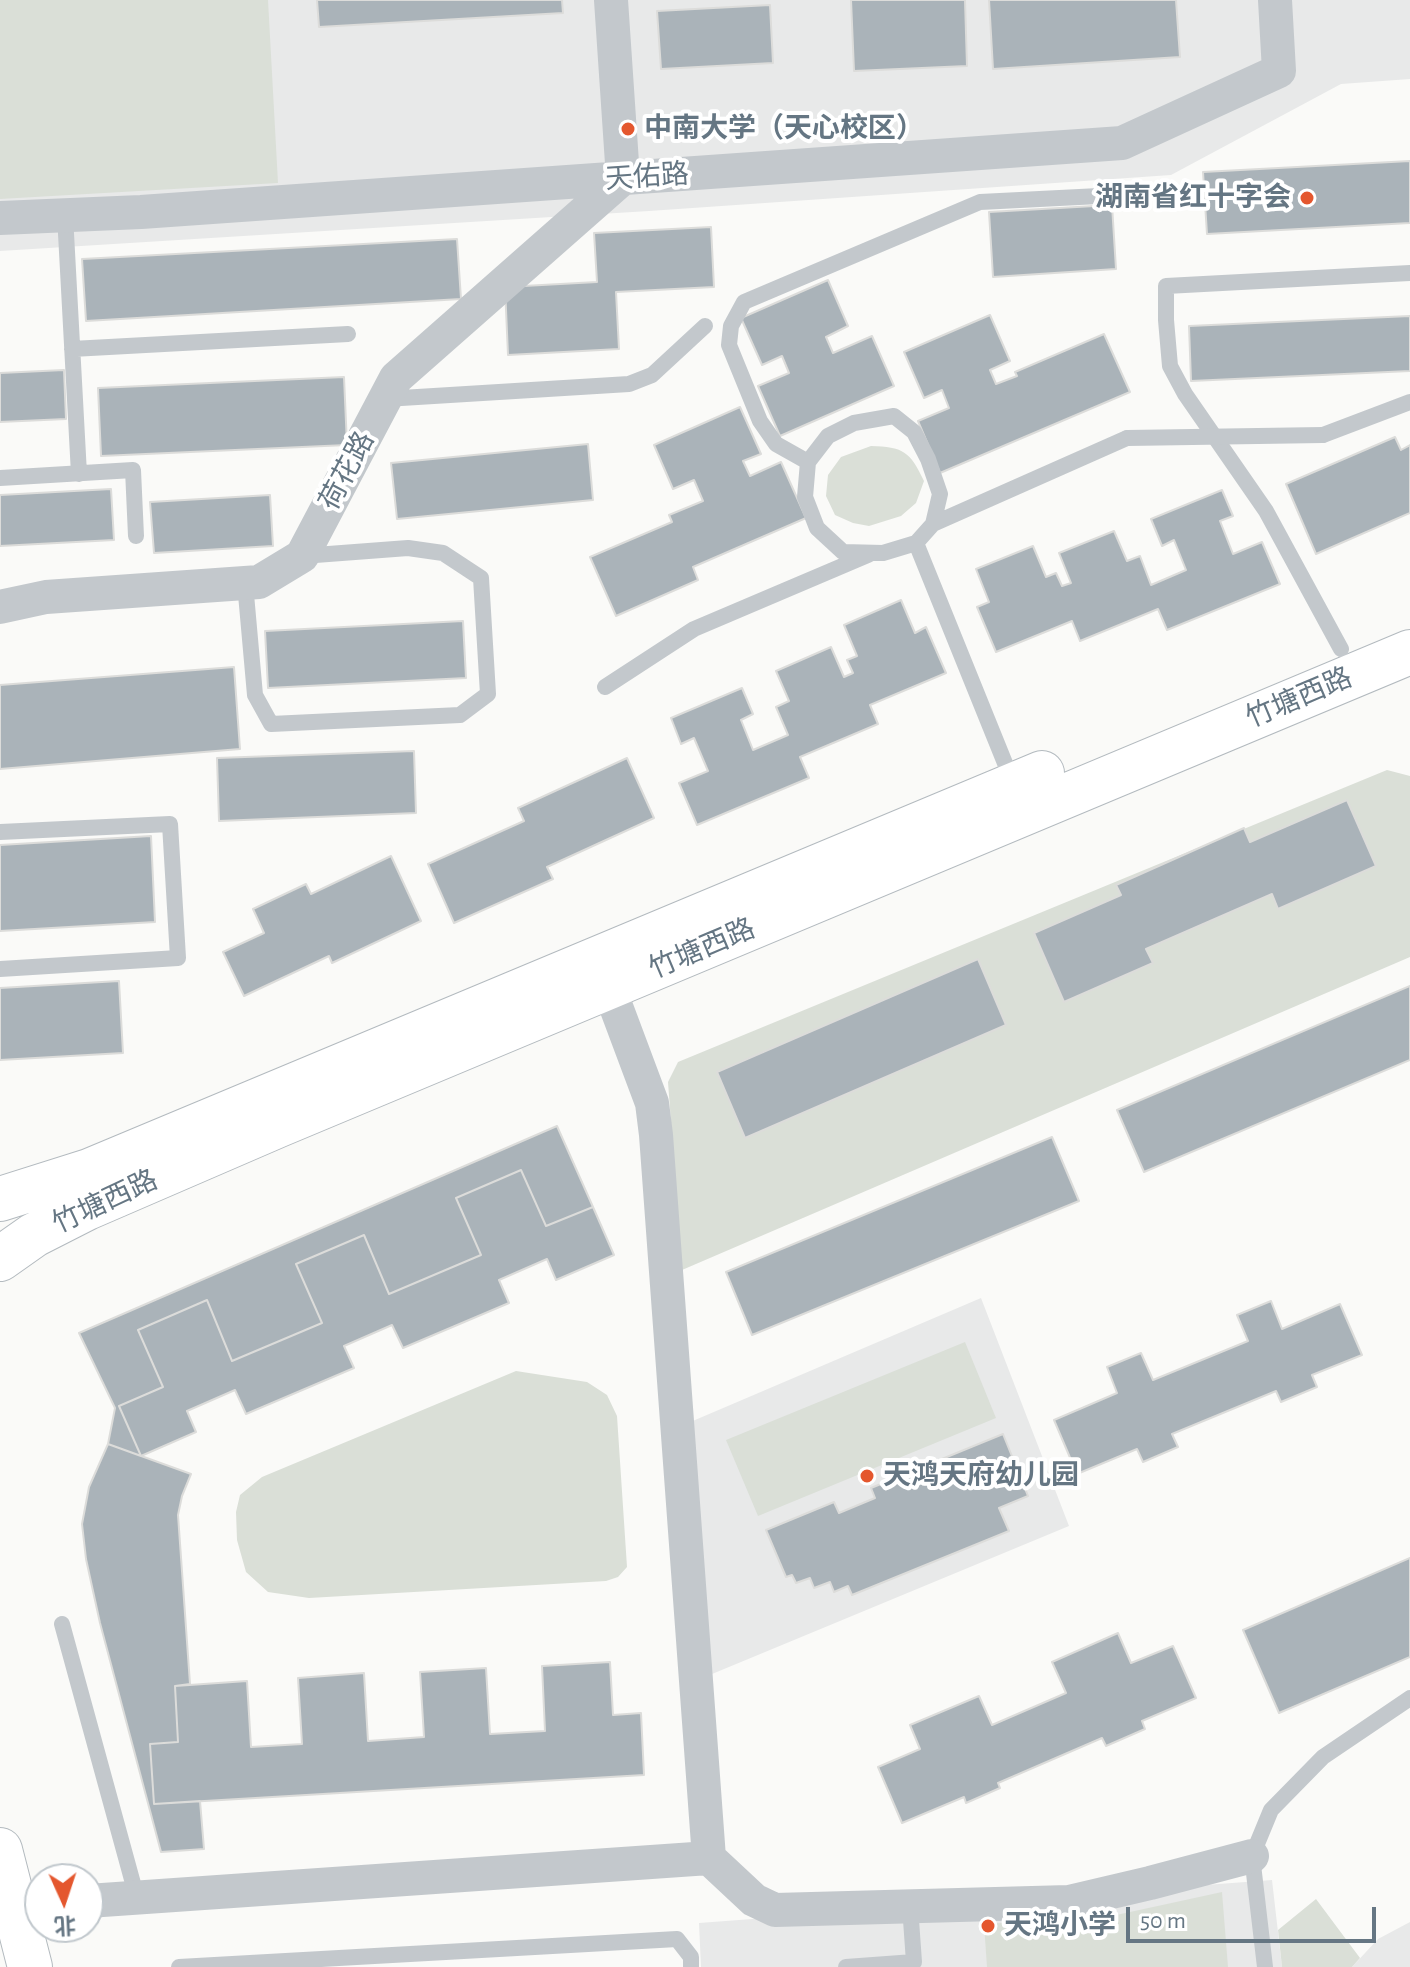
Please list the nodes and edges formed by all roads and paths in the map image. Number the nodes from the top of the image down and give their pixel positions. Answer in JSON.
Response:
{"nodes":[{"id":1,"x":611,"y":0,"type":"edge"},
{"id":2,"x":1275,"y":0,"type":"edge"},
{"id":3,"x":623,"y":178,"type":"junction"},
{"id":4,"x":1119,"y":195,"type":"dead end"},
{"id":5,"x":65,"y":215,"type":"junction"},
{"id":6,"x":0,"y":218,"type":"edge"},
{"id":7,"x":1410,"y":273,"type":"edge"},
{"id":8,"x":705,"y":326,"type":"dead end"},
{"id":9,"x":348,"y":334,"type":"dead end"},
{"id":10,"x":72,"y":349,"type":"junction"},
{"id":11,"x":385,"y":399,"type":"junction"},
{"id":12,"x":1410,"y":402,"type":"edge"},
{"id":13,"x":808,"y":462,"type":"junction"},
{"id":14,"x":79,"y":474,"type":"junction"},
{"id":15,"x":0,"y":478,"type":"edge"},
{"id":16,"x":933,"y":524,"type":"junction"},
{"id":17,"x":136,"y":536,"type":"dead end"},
{"id":18,"x":916,"y":543,"type":"junction"},
{"id":19,"x":873,"y":552,"type":"junction"},
{"id":20,"x":302,"y":556,"type":"junction"},
{"id":21,"x":245,"y":583,"type":"junction"},
{"id":22,"x":0,"y":607,"type":"edge"},
{"id":23,"x":1410,"y":620,"type":"edge"},
{"id":24,"x":1341,"y":649,"type":"junction"},
{"id":25,"x":1410,"y":652,"type":"edge"},
{"id":26,"x":605,"y":687,"type":"dead end"},
{"id":27,"x":1014,"y":785,"type":"junction"},
{"id":28,"x":0,"y":832,"type":"edge"},
{"id":29,"x":0,"y":969,"type":"edge"},
{"id":30,"x":609,"y":988,"type":"junction"},
{"id":31,"x":0,"y":1199,"type":"edge"},
{"id":32,"x":0,"y":1259,"type":"edge"},
{"id":33,"x":62,"y":1624,"type":"dead end"},
{"id":34,"x":1410,"y":1698,"type":"edge"},
{"id":35,"x":0,"y":1850,"type":"edge"},
{"id":36,"x":1252,"y":1856,"type":"junction"},
{"id":37,"x":709,"y":1858,"type":"junction"},
{"id":38,"x":137,"y":1898,"type":"junction"},
{"id":39,"x":24,"y":1899,"type":"edge"},
{"id":40,"x":104,"y":1900,"type":"edge"},
{"id":41,"x":910,"y":1906,"type":"junction"},
{"id":42,"x":29,"y":1943,"type":"edge"},
{"id":43,"x":30,"y":1967,"type":"edge"},
{"id":44,"x":179,"y":1967,"type":"edge"},
{"id":45,"x":691,"y":1967,"type":"edge"},
{"id":46,"x":846,"y":1967,"type":"edge"},
{"id":47,"x":1265,"y":1967,"type":"edge"}],
"edges":[{"from":1,"to":3,"type":"street"},
{"from":2,"to":3,"type":"street","name":"天佑路"},
{"from":3,"to":5,"type":"street","name":"天佑路"},
{"from":3,"to":11,"type":"street","name":"荷花路"},
{"from":4,"to":13,"type":"lane"},
{"from":5,"to":6,"type":"street","name":"天佑路"},
{"from":5,"to":10,"type":"lane"},
{"from":7,"to":24,"type":"lane"},
{"from":8,"to":11,"type":"lane"},
{"from":9,"to":10,"type":"lane"},
{"from":10,"to":14,"type":"lane"},
{"from":11,"to":20,"type":"street","name":"荷花路"},
{"from":12,"to":16,"type":"lane","bridge":true},
{"from":13,"to":16,"type":"lane"},
{"from":13,"to":19,"type":"lane"},
{"from":14,"to":15,"type":"lane"},
{"from":14,"to":17,"type":"lane"},
{"from":16,"to":18,"type":"lane"},
{"from":18,"to":19,"type":"lane"},
{"from":18,"to":27,"type":"lane"},
{"from":19,"to":26,"type":"lane"},
{"from":20,"to":21,"type":"street"},
{"from":20,"to":21,"type":"lane"},
{"from":21,"to":22,"type":"street"},
{"from":23,"to":24,"type":"main road","name":"竹塘西路"},
{"from":24,"to":27,"type":"main road","name":"竹塘西路"},
{"from":25,"to":30,"type":"main road","name":"竹塘西路"},
{"from":27,"to":31,"type":"main road","name":"竹塘西路"},
{"from":28,"to":29,"type":"lane"},
{"from":30,"to":32,"type":"main road","name":"竹塘西路"},
{"from":30,"to":37,"type":"street"},
{"from":33,"to":38,"type":"lane"},
{"from":34,"to":36,"type":"lane"},
{"from":35,"to":39,"type":"main road"},
{"from":36,"to":41,"type":"street"},
{"from":36,"to":47,"type":"lane"},
{"from":37,"to":38,"type":"street"},
{"from":37,"to":41,"type":"street"},
{"from":38,"to":40,"type":"street"},
{"from":41,"to":46,"type":"lane"},
{"from":42,"to":43,"type":"main road"},
{"from":44,"to":45,"type":"lane"}]}
